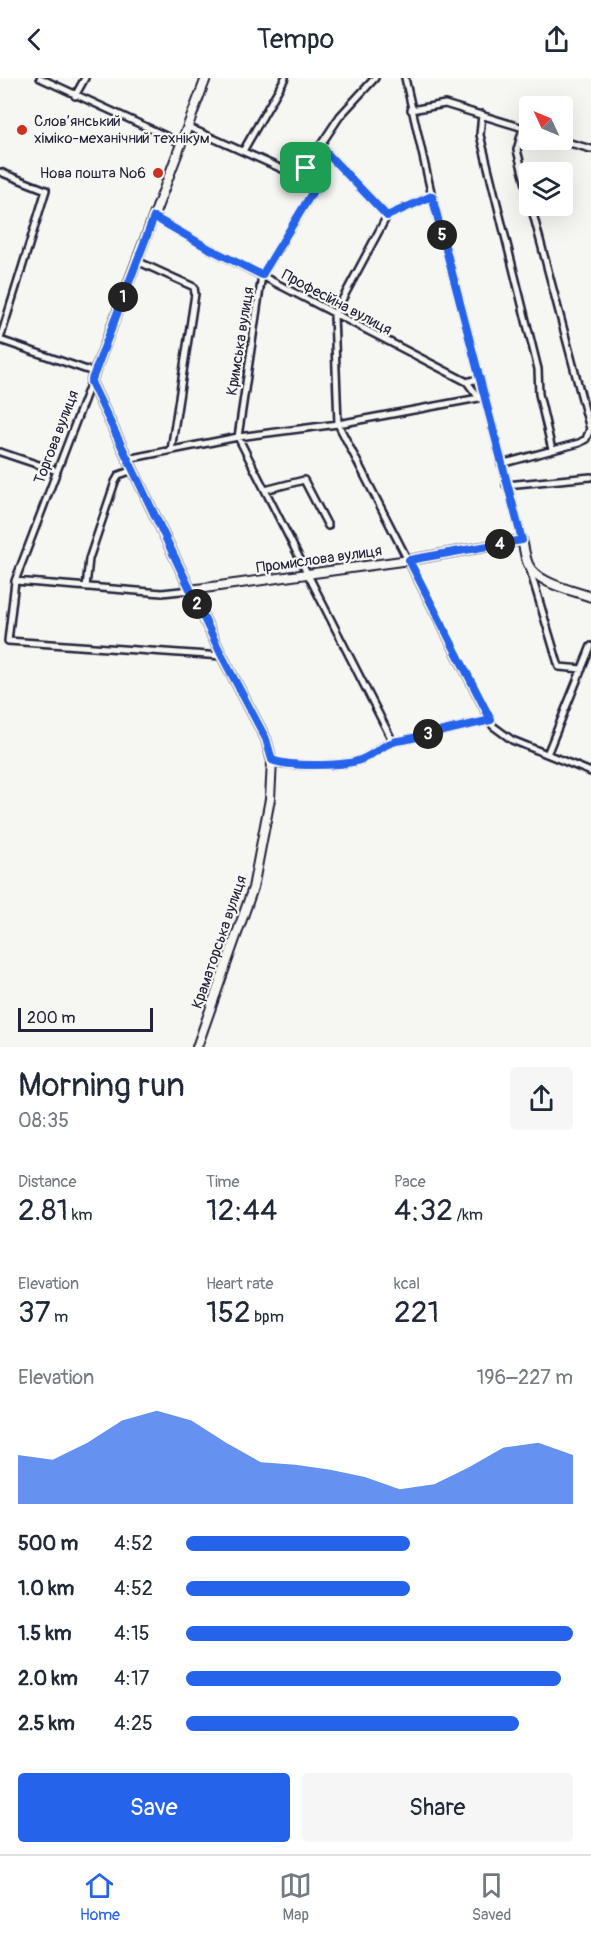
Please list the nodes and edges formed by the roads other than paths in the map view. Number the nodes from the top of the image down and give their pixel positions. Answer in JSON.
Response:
{"nodes":[{"id":1,"x":40,"y":78,"type":"edge"},
{"id":2,"x":85,"y":78,"type":"edge"},
{"id":3,"x":206,"y":78,"type":"edge"},
{"id":4,"x":285,"y":78,"type":"edge"},
{"id":5,"x":375,"y":78,"type":"edge"},
{"id":6,"x":405,"y":78,"type":"edge"},
{"id":7,"x":75,"y":96,"type":"junction"},
{"id":8,"x":411,"y":110,"type":"junction"},
{"id":9,"x":482,"y":114,"type":"junction"},
{"id":10,"x":188,"y":127,"type":"junction"},
{"id":11,"x":519,"y":127,"type":"edge"},
{"id":12,"x":519,"y":141,"type":"edge"},
{"id":13,"x":181,"y":142,"type":"junction"},
{"id":14,"x":573,"y":144,"type":"edge"},
{"id":15,"x":321,"y":147,"type":"junction"},
{"id":16,"x":591,"y":149,"type":"edge"},
{"id":17,"x":243,"y":152,"type":"junction"},
{"id":18,"x":314,"y":158,"type":"junction"},
{"id":19,"x":520,"y":162,"type":"edge"},
{"id":20,"x":306,"y":168,"type":"junction"},
{"id":21,"x":0,"y":172,"type":"edge"},
{"id":22,"x":291,"y":173,"type":"junction"},
{"id":23,"x":305,"y":175,"type":"junction"},
{"id":24,"x":315,"y":188,"type":"junction"},
{"id":25,"x":432,"y":196,"type":"junction"},
{"id":26,"x":387,"y":216,"type":"junction"},
{"id":27,"x":534,"y":216,"type":"edge"},
{"id":28,"x":154,"y":217,"type":"junction"},
{"id":29,"x":137,"y":261,"type":"junction"},
{"id":30,"x":262,"y":275,"type":"junction"},
{"id":31,"x":334,"y":315,"type":"junction"},
{"id":32,"x":0,"y":340,"type":"edge"},
{"id":33,"x":93,"y":372,"type":"junction"},
{"id":34,"x":480,"y":378,"type":"junction"},
{"id":35,"x":91,"y":382,"type":"junction"},
{"id":36,"x":467,"y":382,"type":"junction"},
{"id":37,"x":482,"y":397,"type":"junction"},
{"id":38,"x":338,"y":424,"type":"junction"},
{"id":39,"x":238,"y":437,"type":"junction"},
{"id":40,"x":171,"y":450,"type":"junction"},
{"id":41,"x":552,"y":450,"type":"junction"},
{"id":42,"x":0,"y":452,"type":"edge"},
{"id":43,"x":128,"y":459,"type":"junction"},
{"id":44,"x":501,"y":464,"type":"junction"},
{"id":45,"x":133,"y":470,"type":"junction"},
{"id":46,"x":57,"y":471,"type":"junction"},
{"id":47,"x":591,"y":477,"type":"edge"},
{"id":48,"x":506,"y":485,"type":"junction"},
{"id":49,"x":265,"y":490,"type":"junction"},
{"id":50,"x":328,"y":526,"type":"dead end"},
{"id":51,"x":522,"y":540,"type":"junction"},
{"id":52,"x":409,"y":560,"type":"junction"},
{"id":53,"x":528,"y":565,"type":"junction"},
{"id":54,"x":308,"y":574,"type":"junction"},
{"id":55,"x":15,"y":581,"type":"junction"},
{"id":56,"x":86,"y":587,"type":"junction"},
{"id":57,"x":190,"y":590,"type":"junction"},
{"id":58,"x":591,"y":597,"type":"edge"},
{"id":59,"x":591,"y":646,"type":"edge"},
{"id":60,"x":222,"y":656,"type":"junction"},
{"id":61,"x":582,"y":669,"type":"junction"},
{"id":62,"x":491,"y":720,"type":"junction"},
{"id":63,"x":392,"y":740,"type":"junction"},
{"id":64,"x":548,"y":752,"type":"junction"},
{"id":65,"x":272,"y":760,"type":"junction"},
{"id":66,"x":591,"y":772,"type":"edge"},
{"id":67,"x":196,"y":1047,"type":"edge"}],
"edges":[{"from":1,"to":7,"type":"street"},
{"from":2,"to":7,"type":"street"},
{"from":3,"to":10,"type":"street","name":"Торгова вулиця"},
{"from":4,"to":17,"type":"street"},
{"from":5,"to":15,"type":"street"},
{"from":6,"to":8,"type":"street"},
{"from":7,"to":13,"type":"street"},
{"from":8,"to":9,"type":"street"},
{"from":8,"to":25,"type":"street"},
{"from":9,"to":11,"type":"street"},
{"from":9,"to":41,"type":"street"},
{"from":10,"to":13,"type":"street","name":"Торгова вулиця"},
{"from":10,"to":17,"type":"street"},
{"from":12,"to":19,"type":"street"},
{"from":13,"to":28,"type":"street","name":"Торгова вулиця"},
{"from":14,"to":16,"type":"street"},
{"from":15,"to":18,"type":"street"},
{"from":15,"to":26,"type":"street"},
{"from":17,"to":22,"type":"street"},
{"from":18,"to":20,"type":"street"},
{"from":18,"to":24,"type":"street"},
{"from":20,"to":22,"type":"street"},
{"from":20,"to":23,"type":"street"},
{"from":21,"to":32,"type":"street"},
{"from":22,"to":23,"type":"street"},
{"from":23,"to":24,"type":"street"},
{"from":24,"to":30,"type":"street","name":"Кримська вулиця"},
{"from":25,"to":26,"type":"street"},
{"from":25,"to":34,"type":"street"},
{"from":26,"to":31,"type":"street"},
{"from":27,"to":41,"type":"street"},
{"from":28,"to":29,"type":"street","name":"Торгова вулиця"},
{"from":28,"to":30,"type":"street","name":"Професійна вулиця"},
{"from":29,"to":33,"type":"street","name":"Торгова вулиця"},
{"from":29,"to":40,"type":"street"},
{"from":30,"to":31,"type":"street","name":"Професійна вулиця"},
{"from":30,"to":39,"type":"street","name":"Кримська вулиця"},
{"from":31,"to":36,"type":"street","name":"Професійна вулиця"},
{"from":31,"to":38,"type":"street"},
{"from":32,"to":33,"type":"street"},
{"from":33,"to":35,"type":"street","name":"Торгова вулиця"},
{"from":34,"to":36,"type":"street"},
{"from":34,"to":37,"type":"street"},
{"from":35,"to":43,"type":"street","name":"Краматорська вулиця"},
{"from":35,"to":46,"type":"street","name":"Торгова вулиця"},
{"from":36,"to":37,"type":"street"},
{"from":37,"to":38,"type":"street"},
{"from":37,"to":44,"type":"street"},
{"from":38,"to":39,"type":"street"},
{"from":38,"to":52,"type":"street"},
{"from":39,"to":40,"type":"street"},
{"from":39,"to":49,"type":"street"},
{"from":40,"to":43,"type":"street"},
{"from":41,"to":44,"type":"street"},
{"from":42,"to":46,"type":"street"},
{"from":43,"to":45,"type":"street","name":"Краматорська вулиця"},
{"from":44,"to":48,"type":"street"},
{"from":45,"to":56,"type":"street"},
{"from":45,"to":57,"type":"street","name":"Краматорська вулиця"},
{"from":46,"to":55,"type":"street","name":"Торгова вулиця"},
{"from":47,"to":48,"type":"street"},
{"from":48,"to":51,"type":"street"},
{"from":49,"to":50,"type":"street"},
{"from":49,"to":54,"type":"street"},
{"from":51,"to":52,"type":"street","name":"Промислова вулиця"},
{"from":51,"to":53,"type":"street"},
{"from":52,"to":54,"type":"street","name":"Промислова вулиця"},
{"from":52,"to":62,"type":"street"},
{"from":53,"to":58,"type":"street"},
{"from":53,"to":61,"type":"street"},
{"from":54,"to":57,"type":"street","name":"Промислова вулиця"},
{"from":54,"to":63,"type":"street"},
{"from":55,"to":56,"type":"street"},
{"from":55,"to":60,"type":"street","name":"Торгова вулиця"},
{"from":56,"to":57,"type":"street"},
{"from":57,"to":60,"type":"street","name":"Краматорська вулиця"},
{"from":59,"to":61,"type":"street"},
{"from":60,"to":65,"type":"street","name":"Краматорська вулиця"},
{"from":61,"to":64,"type":"street"},
{"from":62,"to":63,"type":"street"},
{"from":62,"to":64,"type":"street"},
{"from":63,"to":65,"type":"street"},
{"from":64,"to":66,"type":"street"},
{"from":65,"to":67,"type":"street","name":"Краматорська вулиця"}]}
